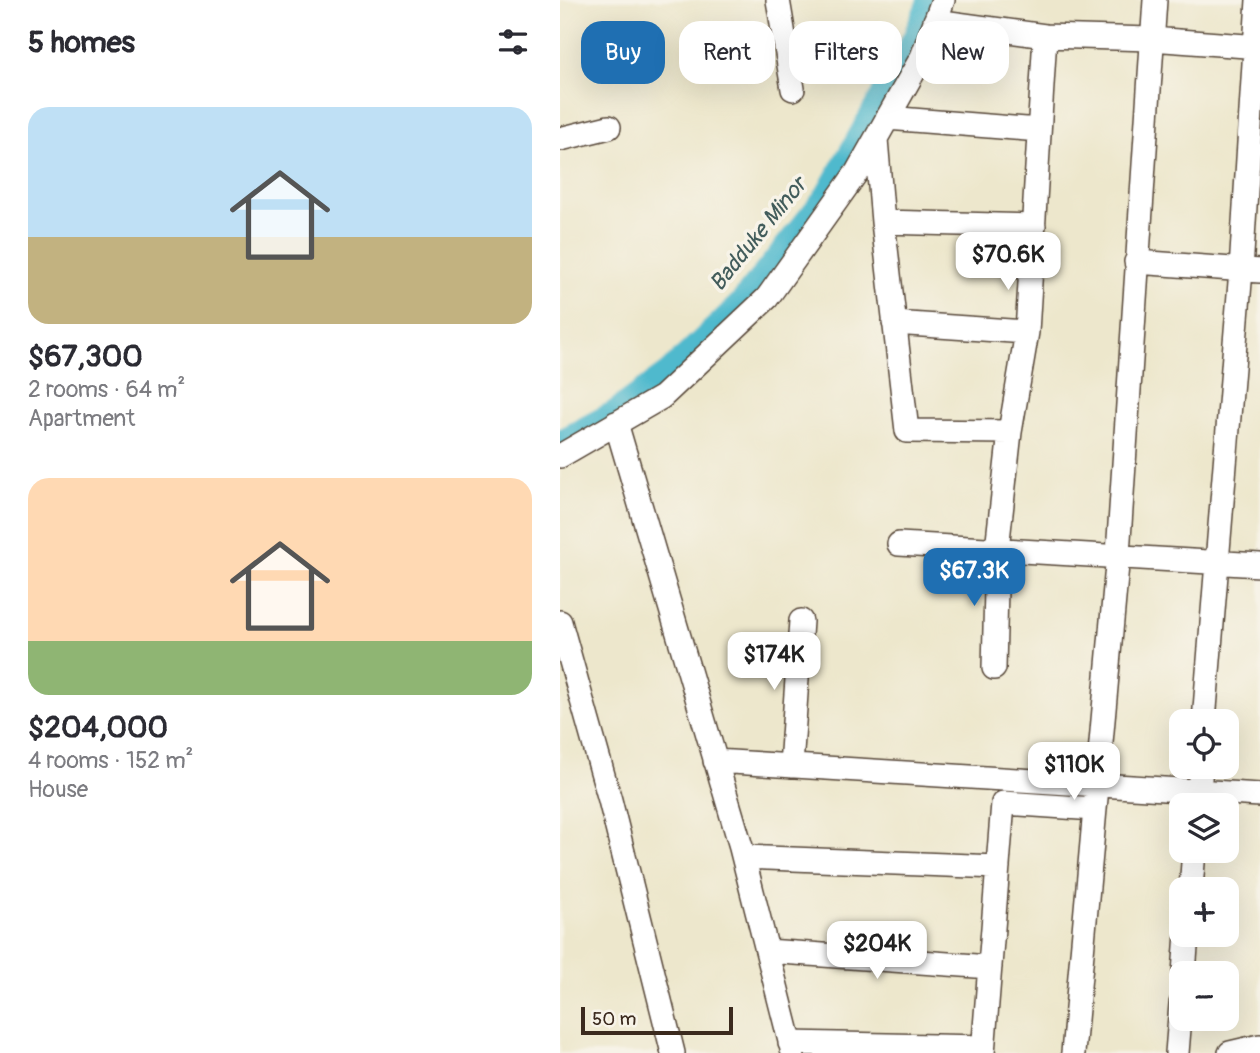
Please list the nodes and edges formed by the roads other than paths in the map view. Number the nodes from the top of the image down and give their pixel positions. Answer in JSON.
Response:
{"nodes":[{"id":1,"x":778,"y":0,"type":"edge"},
{"id":2,"x":1155,"y":0,"type":"edge"},
{"id":3,"x":1258,"y":0,"type":"edge"},
{"id":4,"x":939,"y":11,"type":"edge"},
{"id":5,"x":1045,"y":36,"type":"junction"},
{"id":6,"x":1151,"y":39,"type":"junction"},
{"id":7,"x":1257,"y":47,"type":"edge"},
{"id":8,"x":793,"y":89,"type":"dead end"},
{"id":9,"x":887,"y":118,"type":"junction"},
{"id":10,"x":609,"y":127,"type":"dead end"},
{"id":11,"x":1039,"y":130,"type":"junction"},
{"id":12,"x":560,"y":139,"type":"edge"},
{"id":13,"x":876,"y":139,"type":"junction"},
{"id":14,"x":883,"y":222,"type":"junction"},
{"id":15,"x":1034,"y":226,"type":"junction"},
{"id":16,"x":1136,"y":262,"type":"junction"},
{"id":17,"x":1250,"y":271,"type":"edge"},
{"id":18,"x":894,"y":323,"type":"junction"},
{"id":19,"x":1027,"y":332,"type":"junction"},
{"id":20,"x":616,"y":423,"type":"junction"},
{"id":21,"x":1010,"y":432,"type":"junction"},
{"id":22,"x":560,"y":456,"type":"edge"},
{"id":23,"x":899,"y":544,"type":"dead end"},
{"id":24,"x":997,"y":549,"type":"junction"},
{"id":25,"x":1118,"y":554,"type":"junction"},
{"id":26,"x":1216,"y":561,"type":"junction"},
{"id":27,"x":1260,"y":565,"type":"edge"},
{"id":28,"x":801,"y":621,"type":"dead end"},
{"id":29,"x":560,"y":622,"type":"edge"},
{"id":30,"x":994,"y":668,"type":"dead end"},
{"id":31,"x":1205,"y":709,"type":"edge"},
{"id":32,"x":715,"y":761,"type":"junction"},
{"id":33,"x":791,"y":766,"type":"junction"},
{"id":34,"x":1260,"y":795,"type":"edge"},
{"id":35,"x":1239,"y":796,"type":"edge"},
{"id":36,"x":1096,"y":798,"type":"junction"},
{"id":37,"x":1169,"y":798,"type":"edge"},
{"id":38,"x":741,"y":848,"type":"junction"},
{"id":39,"x":998,"y":867,"type":"junction"},
{"id":40,"x":767,"y":951,"type":"junction"},
{"id":41,"x":990,"y":967,"type":"junction"},
{"id":42,"x":1179,"y":1031,"type":"edge"},
{"id":43,"x":1260,"y":1046,"type":"edge"},
{"id":44,"x":791,"y":1048,"type":"edge"},
{"id":45,"x":983,"y":1050,"type":"edge"},
{"id":46,"x":673,"y":1053,"type":"edge"},
{"id":47,"x":1073,"y":1053,"type":"edge"},
{"id":48,"x":1177,"y":1053,"type":"edge"},
{"id":49,"x":1230,"y":1053,"type":"edge"}],
"edges":[{"from":1,"to":8,"type":"street"},
{"from":2,"to":6,"type":"street"},
{"from":3,"to":7,"type":"street"},
{"from":4,"to":5,"type":"street"},
{"from":4,"to":9,"type":"street"},
{"from":5,"to":6,"type":"street"},
{"from":5,"to":11,"type":"street"},
{"from":6,"to":7,"type":"street"},
{"from":6,"to":16,"type":"street"},
{"from":7,"to":17,"type":"street"},
{"from":9,"to":11,"type":"street"},
{"from":9,"to":13,"type":"street"},
{"from":10,"to":12,"type":"street"},
{"from":11,"to":15,"type":"street"},
{"from":13,"to":14,"type":"street"},
{"from":13,"to":20,"type":"street"},
{"from":14,"to":15,"type":"street"},
{"from":14,"to":18,"type":"street"},
{"from":15,"to":19,"type":"street"},
{"from":16,"to":17,"type":"street"},
{"from":16,"to":25,"type":"street"},
{"from":17,"to":26,"type":"street"},
{"from":18,"to":19,"type":"street"},
{"from":18,"to":21,"type":"street"},
{"from":19,"to":21,"type":"street"},
{"from":20,"to":22,"type":"street"},
{"from":20,"to":32,"type":"street"},
{"from":21,"to":24,"type":"street"},
{"from":23,"to":24,"type":"street"},
{"from":24,"to":25,"type":"street"},
{"from":24,"to":30,"type":"street"},
{"from":25,"to":26,"type":"street"},
{"from":25,"to":36,"type":"street"},
{"from":26,"to":27,"type":"street"},
{"from":26,"to":31,"type":"street"},
{"from":28,"to":33,"type":"street"},
{"from":29,"to":46,"type":"street"},
{"from":32,"to":33,"type":"street"},
{"from":32,"to":38,"type":"street"},
{"from":33,"to":36,"type":"street"},
{"from":34,"to":35,"type":"street"},
{"from":36,"to":37,"type":"street"},
{"from":36,"to":39,"type":"street"},
{"from":36,"to":47,"type":"street"},
{"from":38,"to":39,"type":"street"},
{"from":38,"to":40,"type":"street"},
{"from":39,"to":41,"type":"street"},
{"from":40,"to":41,"type":"street"},
{"from":40,"to":44,"type":"street"},
{"from":41,"to":45,"type":"street"},
{"from":42,"to":48,"type":"street"},
{"from":43,"to":49,"type":"street"},
{"from":44,"to":45,"type":"street"}]}
